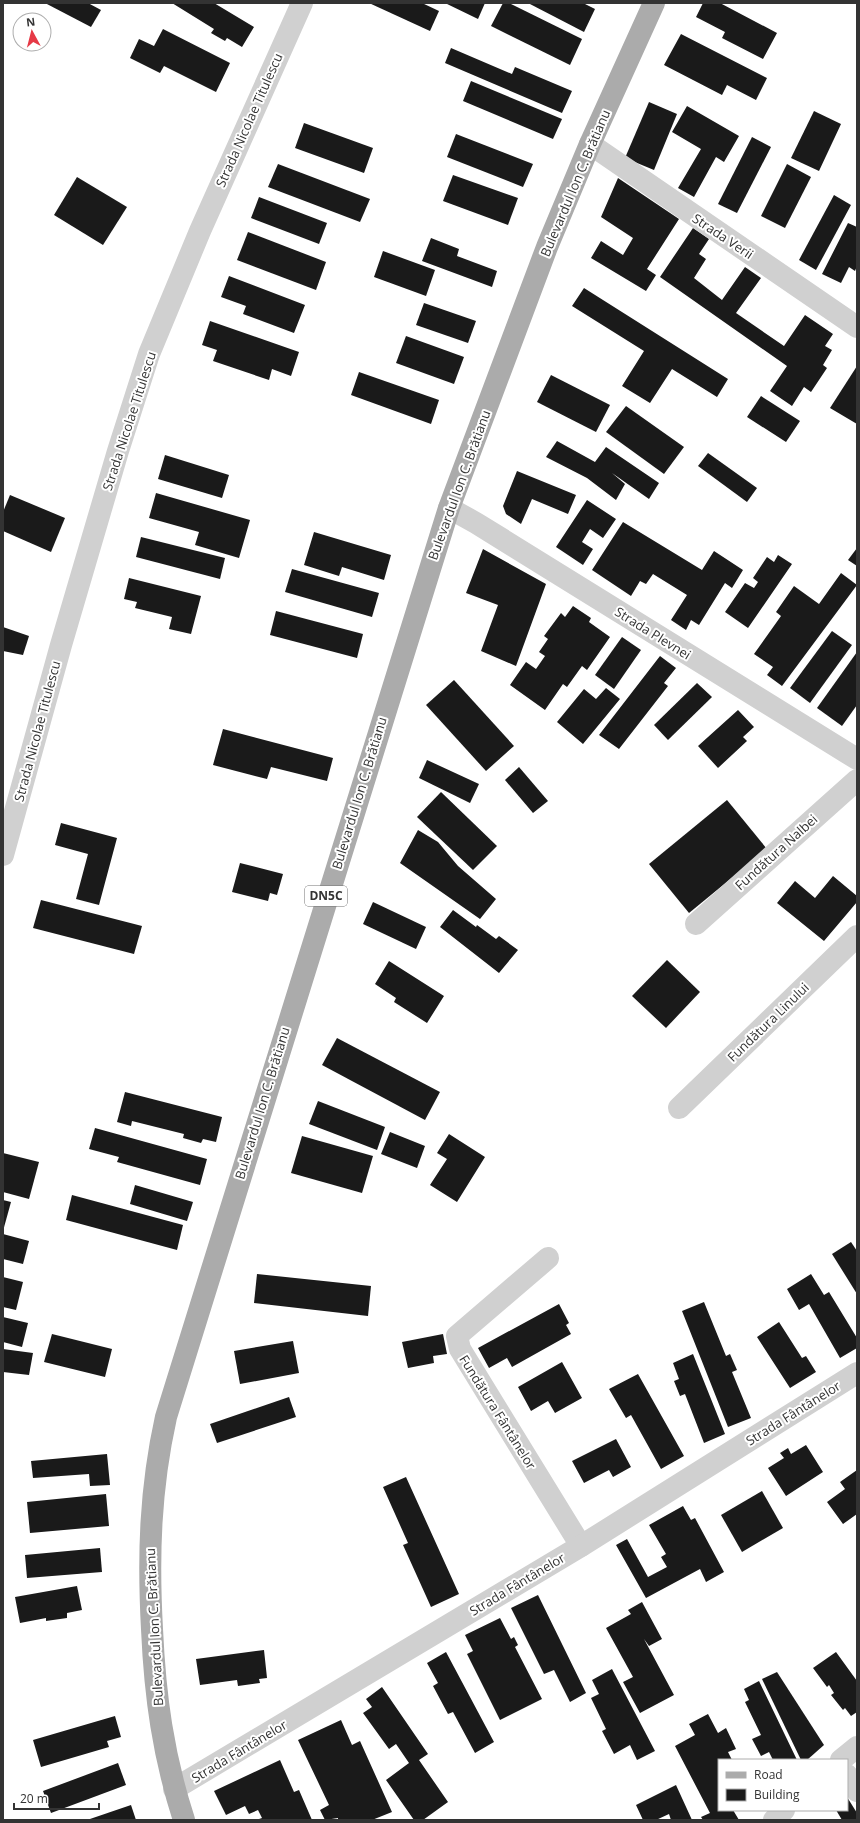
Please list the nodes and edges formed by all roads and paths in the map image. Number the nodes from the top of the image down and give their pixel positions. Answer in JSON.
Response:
{"nodes":[{"id":1,"x":302,"y":3,"type":"edge"},
{"id":2,"x":654,"y":3,"type":"edge"},
{"id":3,"x":590,"y":144,"type":"junction"},
{"id":4,"x":857,"y":327,"type":"edge"},
{"id":5,"x":448,"y":508,"type":"junction"},
{"id":6,"x":857,"y":759,"type":"edge"},
{"id":7,"x":857,"y":780,"type":"edge"},
{"id":8,"x":3,"y":855,"type":"edge"},
{"id":9,"x":696,"y":924,"type":"dead end"},
{"id":10,"x":857,"y":936,"type":"edge"},
{"id":11,"x":678,"y":1108,"type":"dead end"},
{"id":12,"x":548,"y":1258,"type":"dead end"},
{"id":13,"x":857,"y":1373,"type":"edge"},
{"id":14,"x":581,"y":1546,"type":"junction"},
{"id":15,"x":857,"y":1747,"type":"edge"},
{"id":16,"x":842,"y":1759,"type":"edge"},
{"id":17,"x":848,"y":1776,"type":"edge"},
{"id":18,"x":174,"y":1789,"type":"junction"},
{"id":19,"x":857,"y":1791,"type":"edge"},
{"id":20,"x":783,"y":1811,"type":"edge"},
{"id":21,"x":184,"y":1820,"type":"edge"},
{"id":22,"x":774,"y":1820,"type":"edge"}],
"edges":[{"from":1,"to":8,"type":"street","name":"Strada Nicolae Titulescu"},
{"from":2,"to":3,"type":"main road","name":"Bulevardul Ion C. Brătianu","number":"DN5C"},
{"from":3,"to":4,"type":"street","name":"Strada Verii"},
{"from":3,"to":5,"type":"main road","name":"Bulevardul Ion C. Brătianu","number":"DN5C"},
{"from":5,"to":6,"type":"street","name":"Strada Plevnei"},
{"from":5,"to":18,"type":"main road","name":"Bulevardul Ion C. Brătianu","number":"DN5C"},
{"from":7,"to":9,"type":"street","name":"Fundătura Nalbei"},
{"from":10,"to":11,"type":"street","name":"Fundătura Linului"},
{"from":12,"to":14,"type":"street","name":"Fundătura Fântânelor"},
{"from":13,"to":14,"type":"street","name":"Strada Fântânelor"},
{"from":14,"to":18,"type":"street","name":"Strada Fântânelor"},
{"from":15,"to":16,"type":"street"},
{"from":17,"to":19,"type":"street"},
{"from":18,"to":21,"type":"main road","name":"Bulevardul Ion C. Brătianu","number":"DN5C"},
{"from":20,"to":22,"type":"street"}]}
